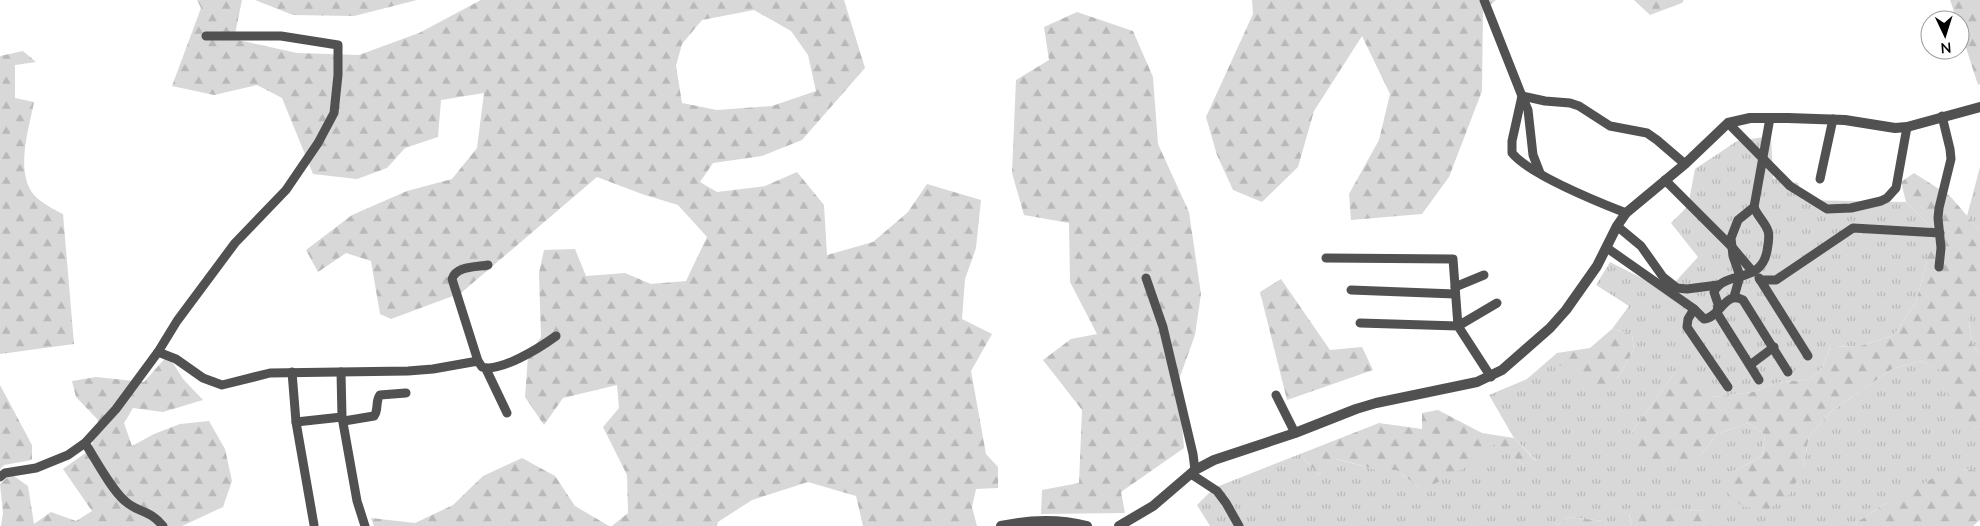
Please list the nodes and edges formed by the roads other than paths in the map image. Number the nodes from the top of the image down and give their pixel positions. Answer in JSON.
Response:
{"nodes":[{"id":1,"x":1484,"y":0,"type":"edge"},
{"id":2,"x":206,"y":36,"type":"dead end"},
{"id":3,"x":1522,"y":96,"type":"junction"},
{"id":4,"x":1980,"y":107,"type":"edge"},
{"id":5,"x":1942,"y":116,"type":"junction"},
{"id":6,"x":1770,"y":118,"type":"junction"},
{"id":7,"x":1833,"y":119,"type":"junction"},
{"id":8,"x":1728,"y":123,"type":"junction"},
{"id":9,"x":1907,"y":127,"type":"junction"},
{"id":10,"x":1763,"y":160,"type":"junction"},
{"id":11,"x":1685,"y":164,"type":"junction"},
{"id":12,"x":1540,"y":173,"type":"junction"},
{"id":13,"x":1820,"y":179,"type":"dead end"},
{"id":14,"x":1665,"y":180,"type":"junction"},
{"id":15,"x":1754,"y":207,"type":"junction"},
{"id":16,"x":1626,"y":213,"type":"junction"},
{"id":17,"x":1617,"y":226,"type":"junction"},
{"id":18,"x":1940,"y":233,"type":"junction"},
{"id":19,"x":1606,"y":248,"type":"junction"},
{"id":20,"x":1732,"y":248,"type":"junction"},
{"id":21,"x":1326,"y":258,"type":"dead end"},
{"id":22,"x":488,"y":265,"type":"dead end"},
{"id":23,"x":1939,"y":267,"type":"dead end"},
{"id":24,"x":1753,"y":272,"type":"junction"},
{"id":25,"x":1484,"y":275,"type":"dead end"},
{"id":26,"x":1740,"y":276,"type":"junction"},
{"id":27,"x":1146,"y":278,"type":"dead end"},
{"id":28,"x":1760,"y":280,"type":"junction"},
{"id":29,"x":1718,"y":285,"type":"junction"},
{"id":30,"x":1351,"y":290,"type":"dead end"},
{"id":31,"x":1455,"y":291,"type":"junction"},
{"id":32,"x":1734,"y":297,"type":"junction"},
{"id":33,"x":1497,"y":303,"type":"dead end"},
{"id":34,"x":1694,"y":309,"type":"junction"},
{"id":35,"x":1718,"y":313,"type":"junction"},
{"id":36,"x":1360,"y":323,"type":"dead end"},
{"id":37,"x":1458,"y":326,"type":"junction"},
{"id":38,"x":556,"y":336,"type":"dead end"},
{"id":39,"x":1774,"y":348,"type":"junction"},
{"id":40,"x":158,"y":352,"type":"junction"},
{"id":41,"x":1808,"y":356,"type":"dead end"},
{"id":42,"x":478,"y":360,"type":"junction"},
{"id":43,"x":1750,"y":365,"type":"junction"},
{"id":44,"x":486,"y":369,"type":"junction"},
{"id":45,"x":292,"y":372,"type":"junction"},
{"id":46,"x":341,"y":372,"type":"junction"},
{"id":47,"x":1788,"y":372,"type":"dead end"},
{"id":48,"x":1491,"y":377,"type":"junction"},
{"id":49,"x":1759,"y":380,"type":"dead end"},
{"id":50,"x":1728,"y":387,"type":"dead end"},
{"id":51,"x":406,"y":393,"type":"dead end"},
{"id":52,"x":1276,"y":395,"type":"dead end"},
{"id":53,"x":507,"y":413,"type":"dead end"},
{"id":54,"x":343,"y":419,"type":"junction"},
{"id":55,"x":296,"y":422,"type":"junction"},
{"id":56,"x":1295,"y":433,"type":"junction"},
{"id":57,"x":85,"y":443,"type":"junction"},
{"id":58,"x":1193,"y":472,"type":"junction"},
{"id":59,"x":0,"y":477,"type":"edge"},
{"id":60,"x":163,"y":526,"type":"edge"},
{"id":61,"x":314,"y":526,"type":"edge"},
{"id":62,"x":365,"y":526,"type":"edge"},
{"id":63,"x":1001,"y":526,"type":"edge"},
{"id":64,"x":1087,"y":526,"type":"edge"},
{"id":65,"x":1119,"y":526,"type":"edge"},
{"id":66,"x":1239,"y":526,"type":"edge"}],
"edges":[{"from":1,"to":3,"type":"street"},
{"from":2,"to":40,"type":"street"},
{"from":3,"to":11,"type":"street"},
{"from":3,"to":12,"type":"street"},
{"from":3,"to":12,"type":"street"},
{"from":4,"to":5,"type":"street"},
{"from":5,"to":9,"type":"street"},
{"from":5,"to":18,"type":"street"},
{"from":6,"to":7,"type":"street"},
{"from":6,"to":8,"type":"street"},
{"from":6,"to":10,"type":"street"},
{"from":7,"to":9,"type":"street"},
{"from":7,"to":13,"type":"street"},
{"from":8,"to":10,"type":"street"},
{"from":8,"to":11,"type":"street"},
{"from":9,"to":10,"type":"street"},
{"from":10,"to":15,"type":"street"},
{"from":11,"to":14,"type":"street"},
{"from":12,"to":16,"type":"street"},
{"from":14,"to":16,"type":"street"},
{"from":14,"to":20,"type":"street"},
{"from":15,"to":20,"type":"street"},
{"from":15,"to":24,"type":"street"},
{"from":16,"to":17,"type":"street"},
{"from":17,"to":19,"type":"street"},
{"from":17,"to":29,"type":"street"},
{"from":18,"to":23,"type":"street"},
{"from":18,"to":28,"type":"street"},
{"from":19,"to":34,"type":"street"},
{"from":19,"to":48,"type":"street"},
{"from":20,"to":24,"type":"street"},
{"from":20,"to":26,"type":"street"},
{"from":21,"to":31,"type":"street"},
{"from":22,"to":42,"type":"street"},
{"from":24,"to":26,"type":"street"},
{"from":24,"to":28,"type":"street"},
{"from":25,"to":31,"type":"street"},
{"from":26,"to":29,"type":"street"},
{"from":26,"to":32,"type":"street"},
{"from":27,"to":58,"type":"street"},
{"from":28,"to":41,"type":"street"},
{"from":29,"to":35,"type":"street"},
{"from":30,"to":31,"type":"street"},
{"from":31,"to":37,"type":"street"},
{"from":32,"to":35,"type":"street"},
{"from":32,"to":39,"type":"street"},
{"from":33,"to":37,"type":"street"},
{"from":34,"to":35,"type":"street"},
{"from":34,"to":50,"type":"street"},
{"from":35,"to":43,"type":"street"},
{"from":36,"to":37,"type":"street"},
{"from":37,"to":48,"type":"street"},
{"from":38,"to":44,"type":"street"},
{"from":39,"to":43,"type":"street"},
{"from":39,"to":47,"type":"street"},
{"from":40,"to":45,"type":"street"},
{"from":40,"to":57,"type":"street"},
{"from":42,"to":44,"type":"street"},
{"from":42,"to":46,"type":"street"},
{"from":43,"to":49,"type":"street"},
{"from":44,"to":53,"type":"street"},
{"from":45,"to":46,"type":"street"},
{"from":45,"to":55,"type":"street"},
{"from":46,"to":54,"type":"street"},
{"from":48,"to":56,"type":"street"},
{"from":51,"to":54,"type":"street"},
{"from":52,"to":56,"type":"street"},
{"from":54,"to":55,"type":"street"},
{"from":54,"to":62,"type":"street"},
{"from":55,"to":61,"type":"street"},
{"from":56,"to":58,"type":"street"},
{"from":57,"to":59,"type":"street"},
{"from":57,"to":60,"type":"street"},
{"from":58,"to":65,"type":"street"},
{"from":58,"to":66,"type":"street"},
{"from":63,"to":64,"type":"street"}]}
